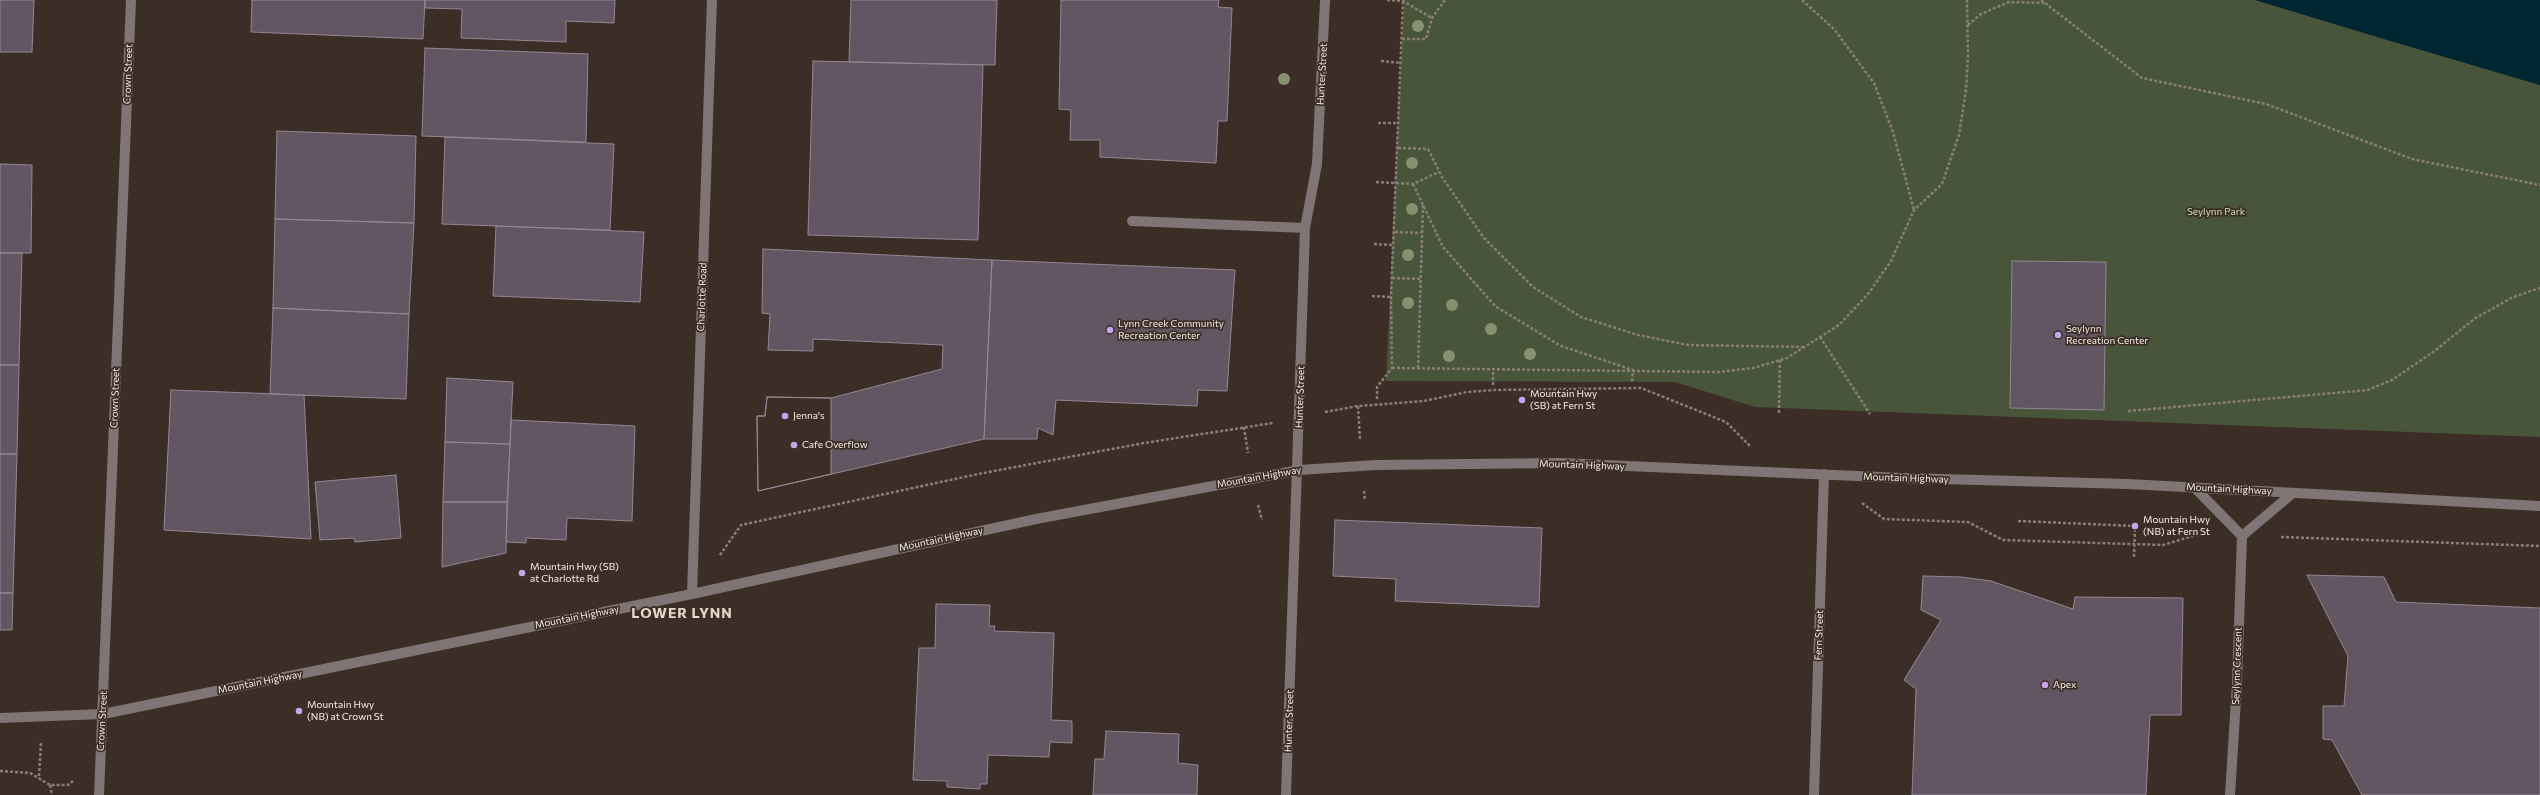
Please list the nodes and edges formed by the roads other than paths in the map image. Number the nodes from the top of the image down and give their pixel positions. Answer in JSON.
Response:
{"nodes":[{"id":1,"x":131,"y":0,"type":"edge"},
{"id":2,"x":712,"y":0,"type":"edge"},
{"id":3,"x":1325,"y":0,"type":"edge"},
{"id":4,"x":1132,"y":221,"type":"dead end"},
{"id":5,"x":1306,"y":228,"type":"junction"},
{"id":6,"x":1299,"y":470,"type":"junction"},
{"id":7,"x":1824,"y":474,"type":"junction"},
{"id":8,"x":2196,"y":488,"type":"junction"},
{"id":9,"x":2294,"y":493,"type":"junction"},
{"id":10,"x":2540,"y":506,"type":"edge"},
{"id":11,"x":2242,"y":536,"type":"junction"},
{"id":12,"x":692,"y":594,"type":"junction"},
{"id":13,"x":103,"y":714,"type":"junction"},
{"id":14,"x":0,"y":718,"type":"edge"},
{"id":15,"x":99,"y":795,"type":"edge"},
{"id":16,"x":1286,"y":795,"type":"edge"},
{"id":17,"x":1814,"y":795,"type":"edge"},
{"id":18,"x":2230,"y":795,"type":"edge"}],
"edges":[{"from":1,"to":13,"type":"street","name":"Crown Street"},
{"from":2,"to":12,"type":"street","name":"Charlotte Road"},
{"from":3,"to":5,"type":"street","name":"Hunter Street"},
{"from":4,"to":5,"type":"street"},
{"from":5,"to":6,"type":"street","name":"Hunter Street"},
{"from":6,"to":7,"type":"street","name":"Mountain Highway"},
{"from":6,"to":12,"type":"street","name":"Mountain Highway"},
{"from":6,"to":16,"type":"street","name":"Hunter Street"},
{"from":7,"to":8,"type":"street","name":"Mountain Highway"},
{"from":7,"to":17,"type":"street","name":"Fern Street"},
{"from":8,"to":9,"type":"street","name":"Mountain Highway"},
{"from":8,"to":11,"type":"street"},
{"from":9,"to":10,"type":"street","name":"Mountain Highway"},
{"from":9,"to":11,"type":"street"},
{"from":11,"to":18,"type":"street","name":"Seylynn Crescent"},
{"from":12,"to":13,"type":"street","name":"Mountain Highway"},
{"from":13,"to":14,"type":"street","name":"Mountain Highway"},
{"from":13,"to":15,"type":"street","name":"Crown Street"}]}
